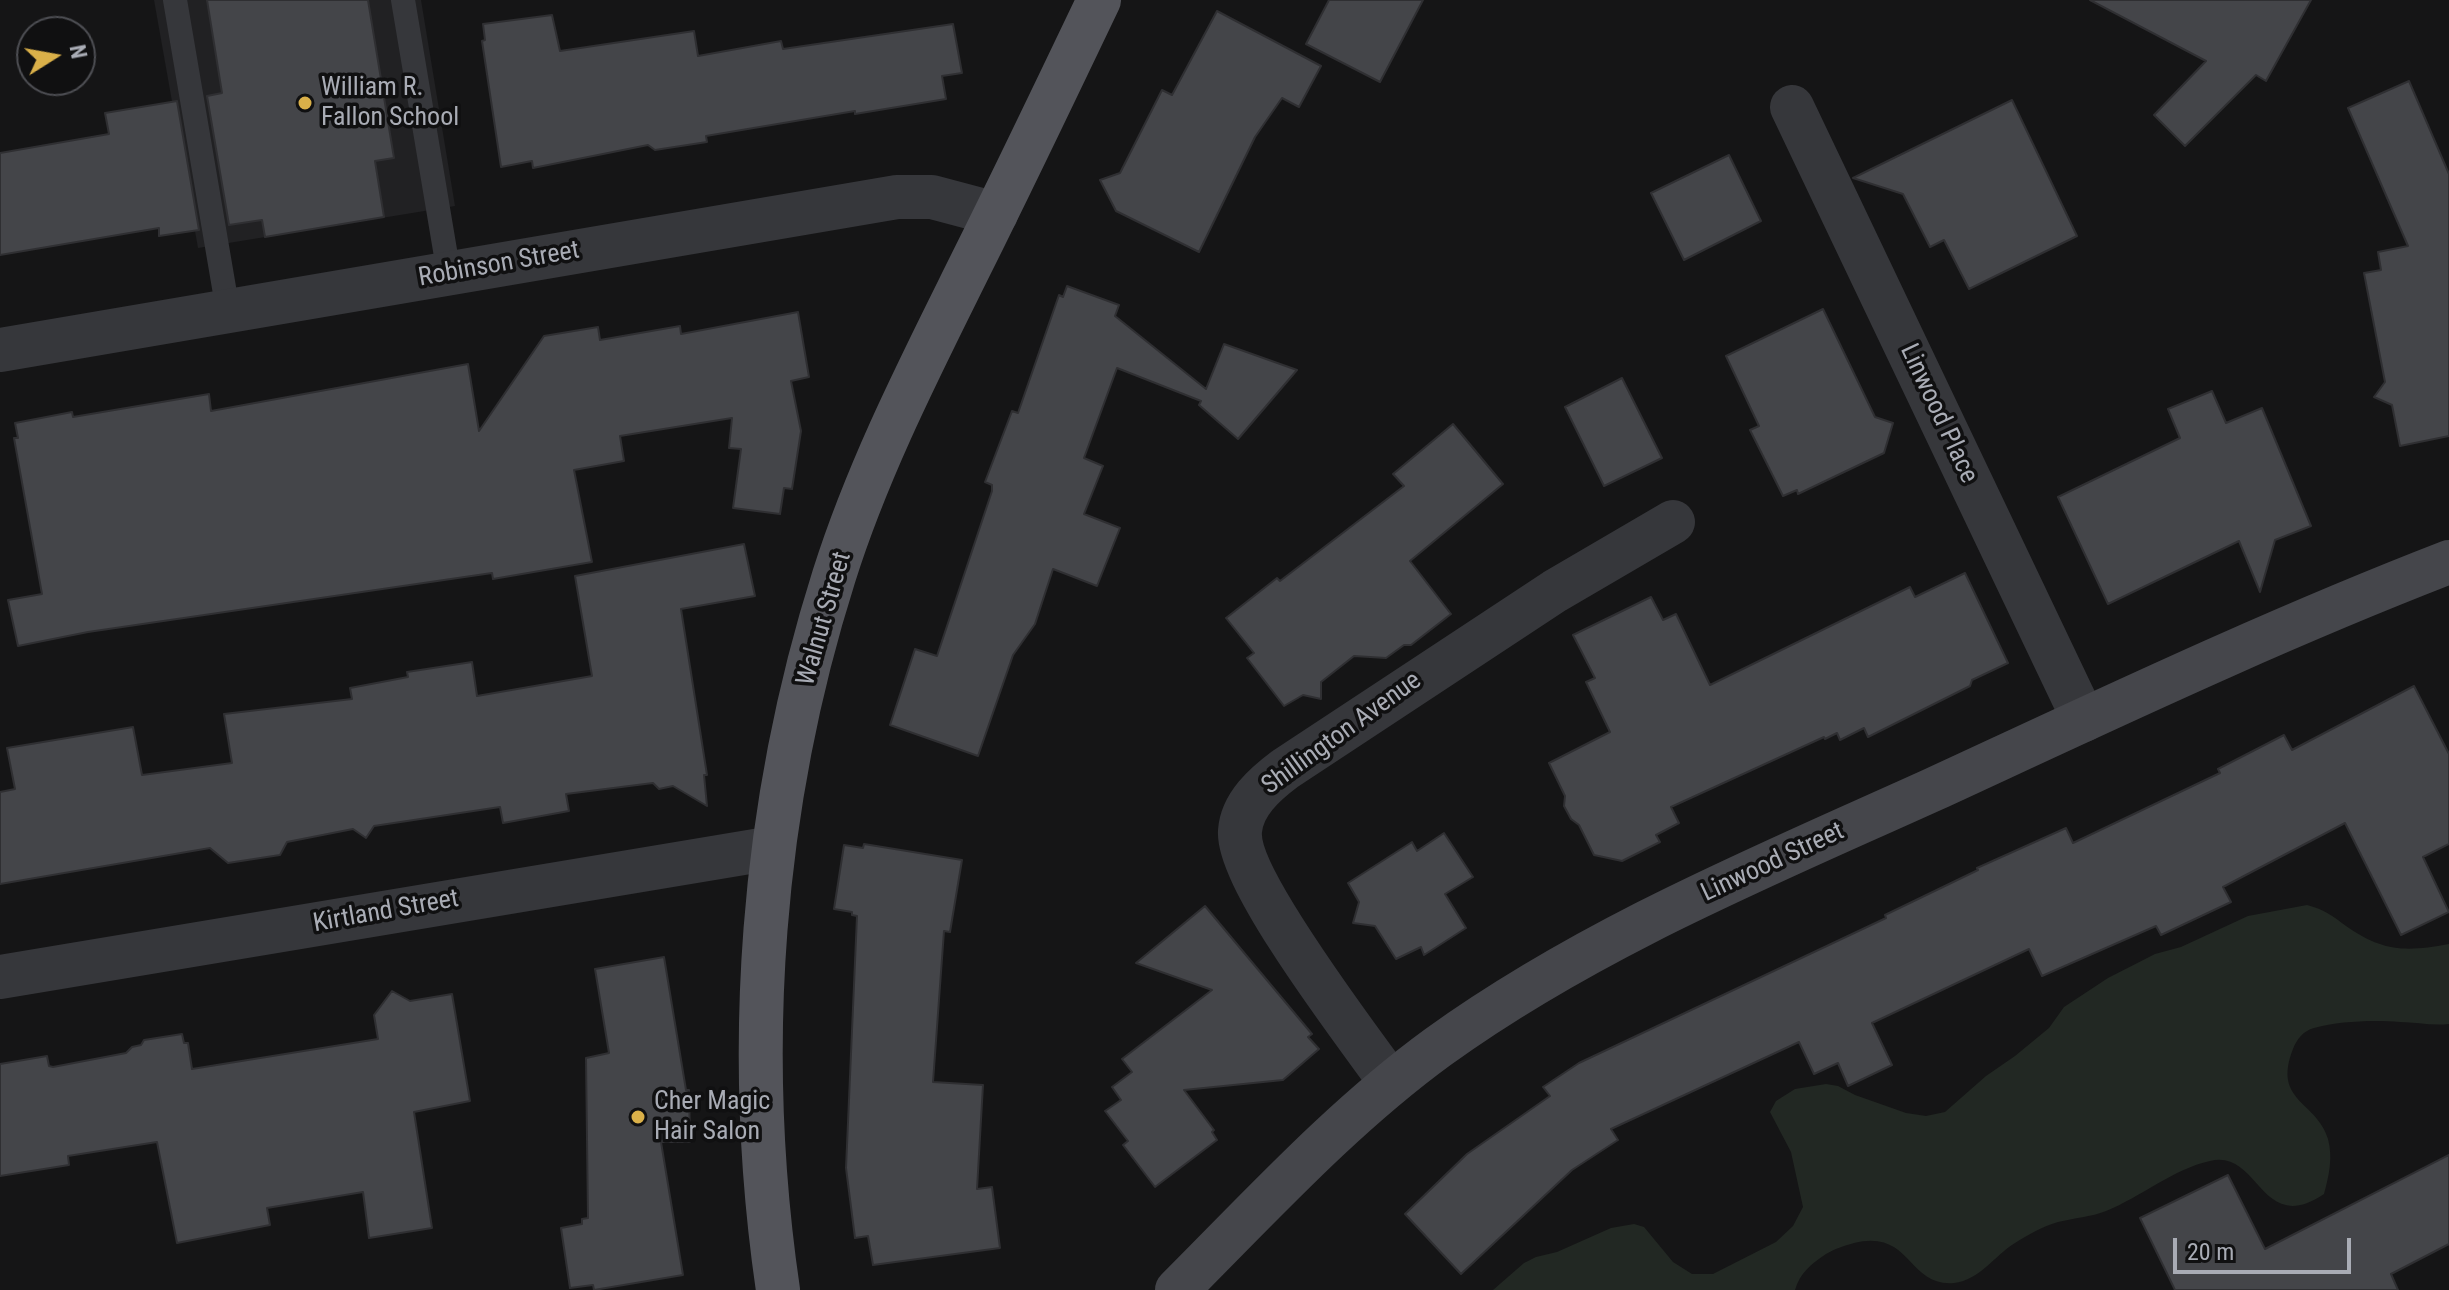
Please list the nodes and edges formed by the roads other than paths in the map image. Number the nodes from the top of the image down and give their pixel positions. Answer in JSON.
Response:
{"nodes":[{"id":1,"x":175,"y":0,"type":"edge"},
{"id":2,"x":403,"y":0,"type":"edge"},
{"id":3,"x":1099,"y":0,"type":"edge"},
{"id":4,"x":1792,"y":107,"type":"dead end"},
{"id":5,"x":996,"y":214,"type":"junction"},
{"id":6,"x":449,"y":274,"type":"junction"},
{"id":7,"x":228,"y":311,"type":"junction"},
{"id":8,"x":0,"y":350,"type":"edge"},
{"id":9,"x":1673,"y":522,"type":"dead end"},
{"id":10,"x":2449,"y":562,"type":"edge"},
{"id":11,"x":2084,"y":720,"type":"junction"},
{"id":12,"x":773,"y":848,"type":"junction"},
{"id":13,"x":0,"y":977,"type":"edge"},
{"id":14,"x":1391,"y":1083,"type":"junction"},
{"id":15,"x":778,"y":1290,"type":"edge"},
{"id":16,"x":1177,"y":1290,"type":"edge"}],
"edges":[{"from":1,"to":7,"type":"lane"},
{"from":2,"to":6,"type":"lane"},
{"from":3,"to":5,"type":"main road","name":"Walnut Street"},
{"from":4,"to":11,"type":"street","name":"Linwood Place"},
{"from":5,"to":6,"type":"street","name":"Robinson Street"},
{"from":5,"to":12,"type":"main road","name":"Walnut Street"},
{"from":6,"to":7,"type":"street","name":"Robinson Street"},
{"from":7,"to":8,"type":"street","name":"Robinson Street"},
{"from":9,"to":14,"type":"street","name":"Shillington Avenue"},
{"from":10,"to":11,"type":"street","name":"Linwood Street"},
{"from":11,"to":14,"type":"street","name":"Linwood Street"},
{"from":12,"to":13,"type":"street","name":"Kirtland Street"},
{"from":12,"to":15,"type":"main road","name":"Walnut Street"},
{"from":14,"to":16,"type":"street","name":"Linwood Street"}]}
